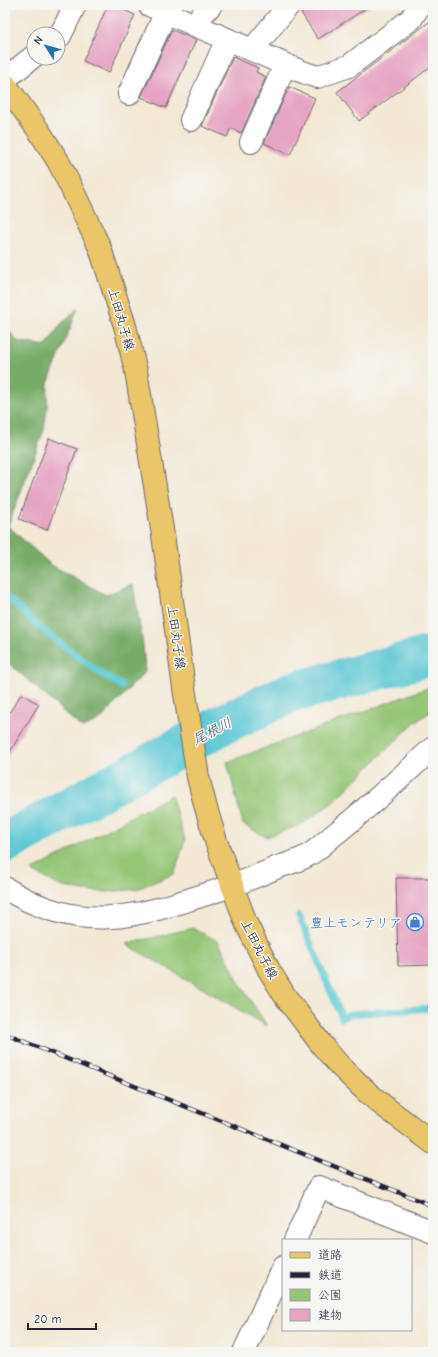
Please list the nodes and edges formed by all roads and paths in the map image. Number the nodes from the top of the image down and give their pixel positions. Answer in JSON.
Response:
{"nodes":[{"id":1,"x":75,"y":5,"type":"edge"},
{"id":2,"x":211,"y":5,"type":"edge"},
{"id":3,"x":289,"y":5,"type":"edge"},
{"id":4,"x":420,"y":5,"type":"edge"},
{"id":5,"x":158,"y":9,"type":"edge"},
{"id":6,"x":194,"y":24,"type":"junction"},
{"id":7,"x":65,"y":26,"type":"edge"},
{"id":8,"x":227,"y":39,"type":"junction"},
{"id":9,"x":252,"y":50,"type":"junction"},
{"id":10,"x":26,"y":62,"type":"edge"},
{"id":11,"x":285,"y":65,"type":"junction"},
{"id":12,"x":5,"y":79,"type":"edge"},
{"id":13,"x":5,"y":84,"type":"edge"},
{"id":14,"x":129,"y":94,"type":"dead end"},
{"id":15,"x":191,"y":120,"type":"dead end"},
{"id":16,"x":251,"y":142,"type":"dead end"},
{"id":17,"x":433,"y":748,"type":"edge"},
{"id":18,"x":231,"y":886,"type":"junction"},
{"id":19,"x":5,"y":888,"type":"edge"},
{"id":20,"x":433,"y":1143,"type":"edge"},
{"id":21,"x":433,"y":1232,"type":"edge"},
{"id":22,"x":295,"y":1239,"type":"edge"},
{"id":23,"x":282,"y":1269,"type":"edge"},
{"id":24,"x":244,"y":1352,"type":"edge"}],
"edges":[{"from":1,"to":7,"type":"street"},
{"from":2,"to":6,"type":"street"},
{"from":3,"to":9,"type":"street"},
{"from":4,"to":11,"type":"street"},
{"from":5,"to":6,"type":"street"},
{"from":5,"to":14,"type":"street"},
{"from":6,"to":8,"type":"street"},
{"from":8,"to":9,"type":"street"},
{"from":8,"to":15,"type":"street"},
{"from":9,"to":11,"type":"street"},
{"from":10,"to":12,"type":"street"},
{"from":11,"to":16,"type":"street"},
{"from":13,"to":18,"type":"main road","name":"上田丸子線"},
{"from":17,"to":18,"type":"street"},
{"from":18,"to":19,"type":"street"},
{"from":18,"to":20,"type":"main road","name":"上田丸子線"},
{"from":21,"to":22,"type":"street"},
{"from":23,"to":24,"type":"street"}]}
